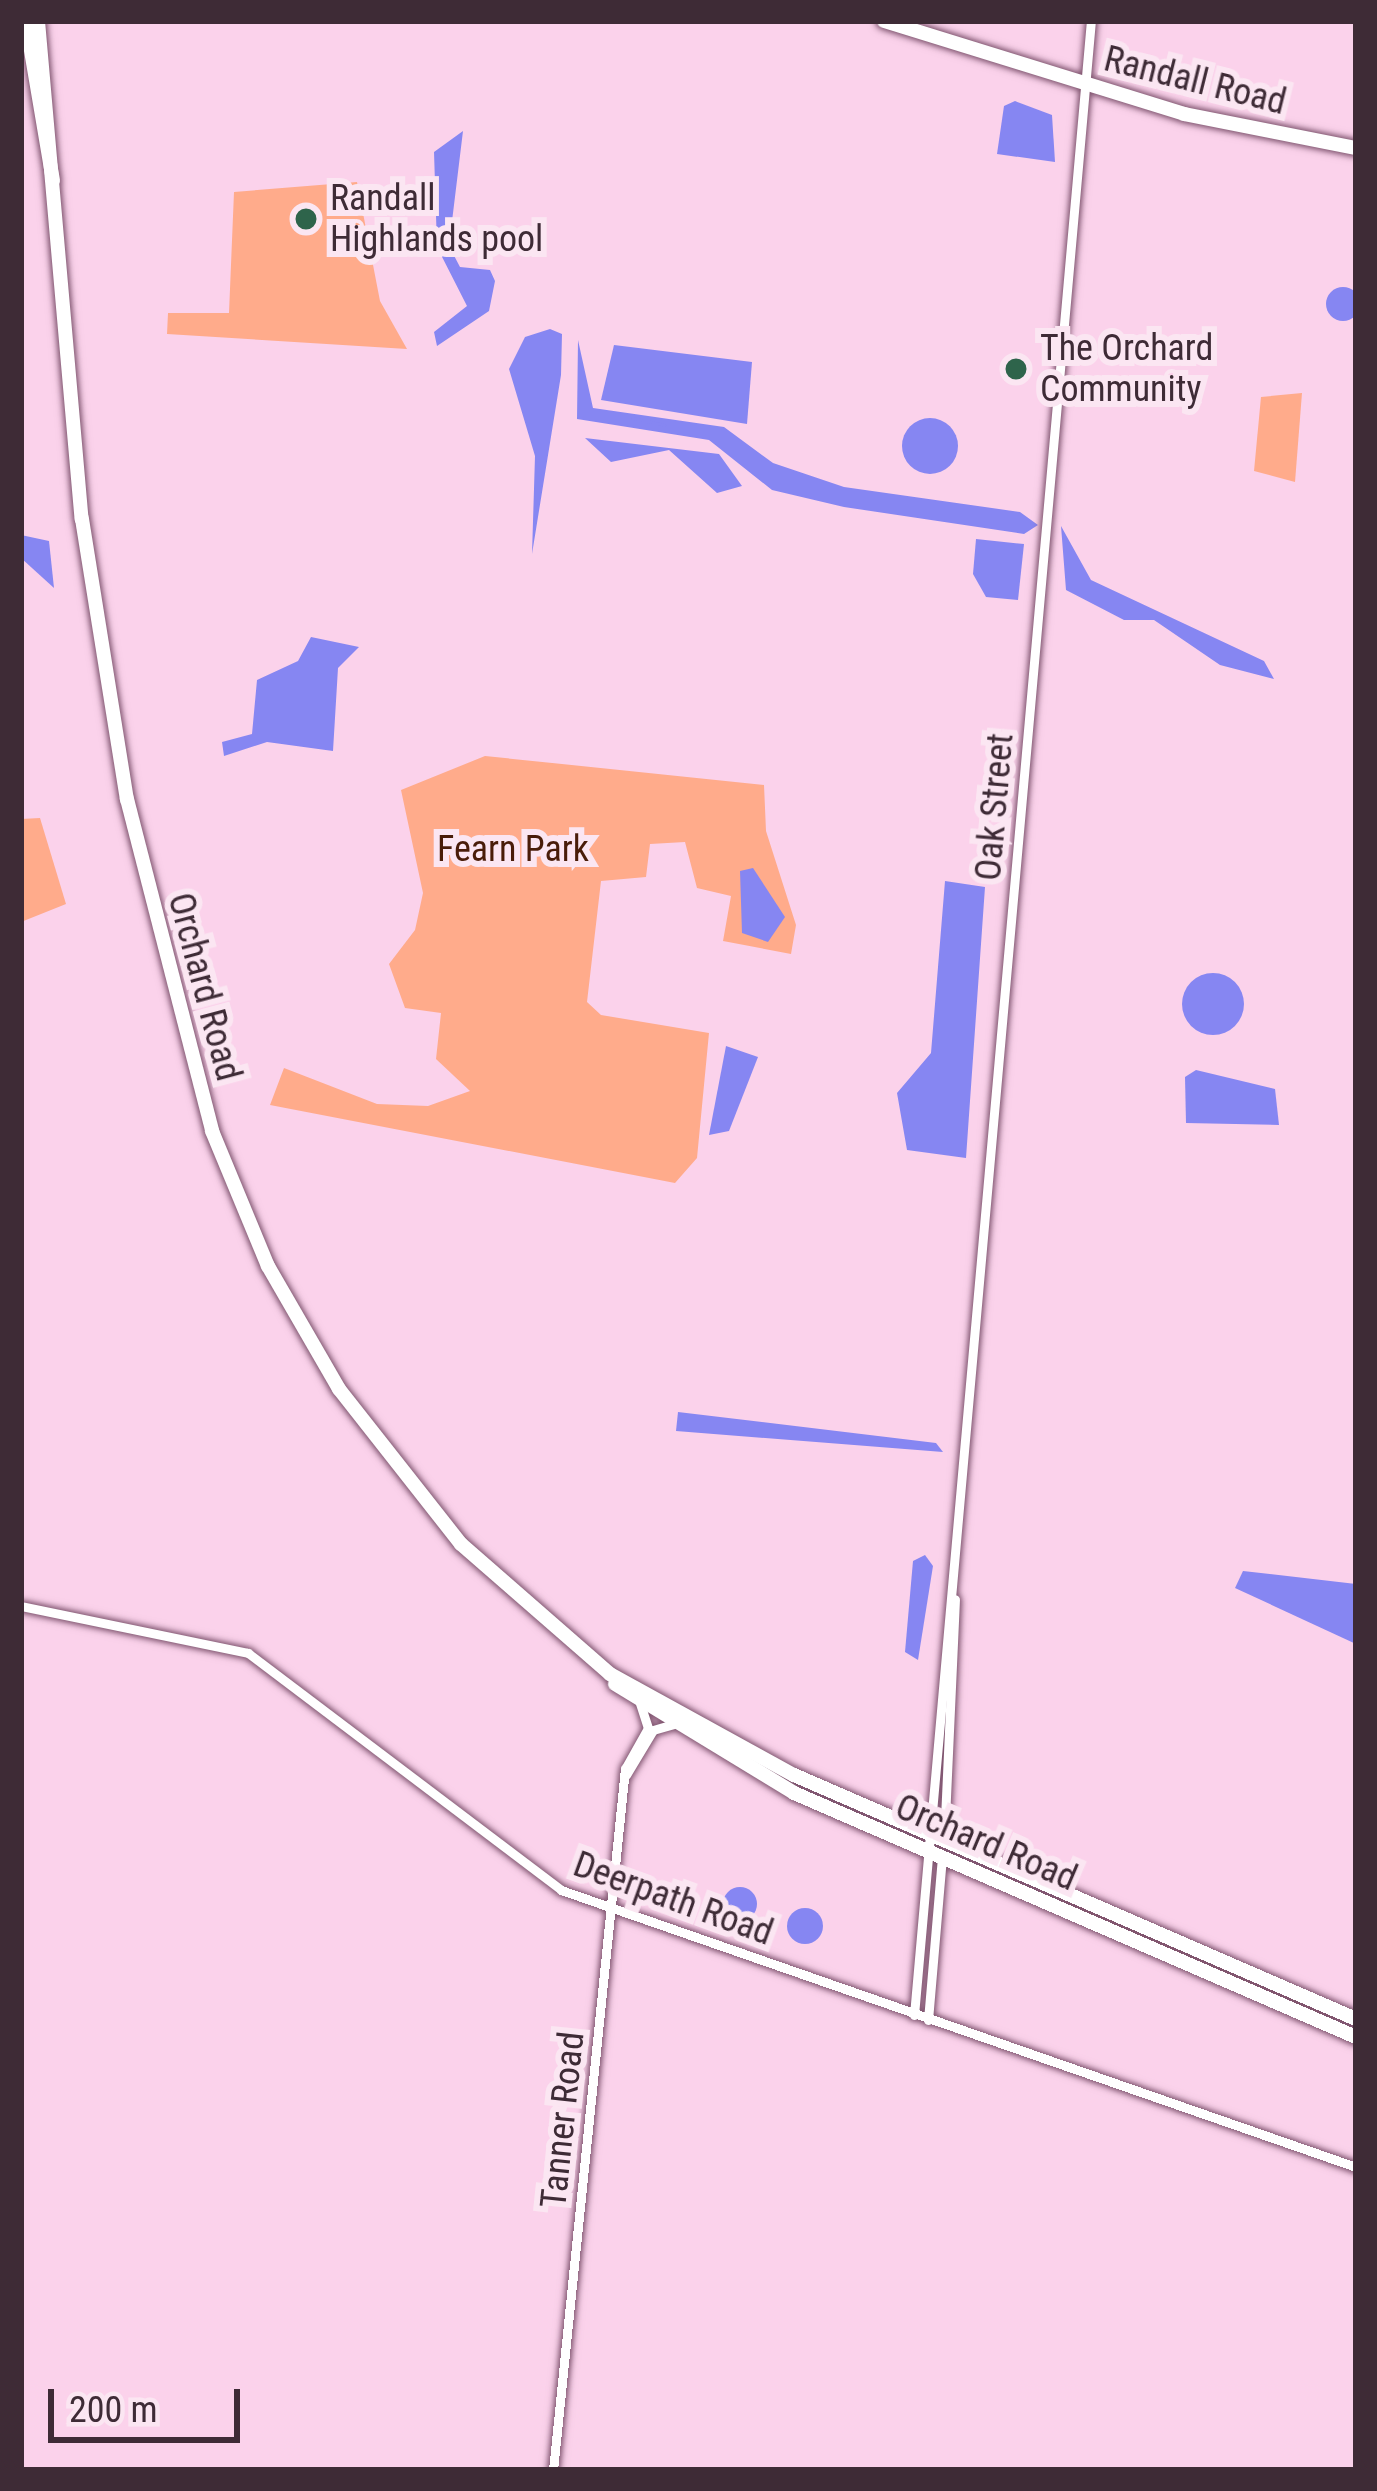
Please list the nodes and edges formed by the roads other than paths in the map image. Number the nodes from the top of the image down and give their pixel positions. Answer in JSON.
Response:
{"nodes":[{"id":1,"x":26,"y":21,"type":"edge"},
{"id":2,"x":38,"y":21,"type":"edge"},
{"id":3,"x":884,"y":21,"type":"edge"},
{"id":4,"x":1091,"y":21,"type":"edge"},
{"id":5,"x":1085,"y":85,"type":"junction"},
{"id":6,"x":1356,"y":148,"type":"edge"},
{"id":7,"x":53,"y":181,"type":"junction"},
{"id":8,"x":21,"y":1606,"type":"edge"},
{"id":9,"x":610,"y":1674,"type":"junction"},
{"id":10,"x":639,"y":1701,"type":"junction"},
{"id":11,"x":674,"y":1724,"type":"junction"},
{"id":12,"x":626,"y":1775,"type":"junction"},
{"id":13,"x":937,"y":1838,"type":"junction"},
{"id":14,"x":935,"y":1854,"type":"junction"},
{"id":15,"x":614,"y":1908,"type":"junction"},
{"id":16,"x":914,"y":2015,"type":"junction"},
{"id":17,"x":1356,"y":2019,"type":"edge"},
{"id":18,"x":928,"y":2020,"type":"junction"},
{"id":19,"x":1356,"y":2036,"type":"edge"},
{"id":20,"x":1356,"y":2168,"type":"edge"},
{"id":21,"x":553,"y":2470,"type":"edge"}],
"edges":[{"from":1,"to":7,"type":"main road","name":"Orchard Road"},
{"from":2,"to":7,"type":"main road","name":"Orchard Road"},
{"from":3,"to":5,"type":"main road","name":"Randall Road"},
{"from":4,"to":5,"type":"street","name":"Oak Street"},
{"from":5,"to":6,"type":"main road","name":"Randall Road"},
{"from":5,"to":13,"type":"street","name":"Oak Street"},
{"from":7,"to":9,"type":"main road","name":"Orchard Road"},
{"from":8,"to":15,"type":"street","name":"Deerpath Road"},
{"from":9,"to":10,"type":"main road","name":"Orchard Road"},
{"from":9,"to":13,"type":"main road","name":"Orchard Road"},
{"from":10,"to":11,"type":"main road","name":"Orchard Road"},
{"from":10,"to":12,"type":"street","name":"Tanner Road"},
{"from":11,"to":12,"type":"street"},
{"from":11,"to":14,"type":"main road","name":"Orchard Road"},
{"from":12,"to":15,"type":"street","name":"Tanner Road"},
{"from":13,"to":14,"type":"street","name":"Oak Street"},
{"from":13,"to":17,"type":"main road","name":"Orchard Road"},
{"from":14,"to":16,"type":"street","name":"Oak Street"},
{"from":14,"to":18,"type":"street","name":"Oak Street"},
{"from":14,"to":19,"type":"main road","name":"Orchard Road"},
{"from":15,"to":16,"type":"street","name":"Deerpath Road"},
{"from":15,"to":21,"type":"street","name":"Tanner Road"},
{"from":16,"to":18,"type":"street","name":"Deerpath Road"},
{"from":18,"to":20,"type":"street","name":"Deerpath Road"}]}
